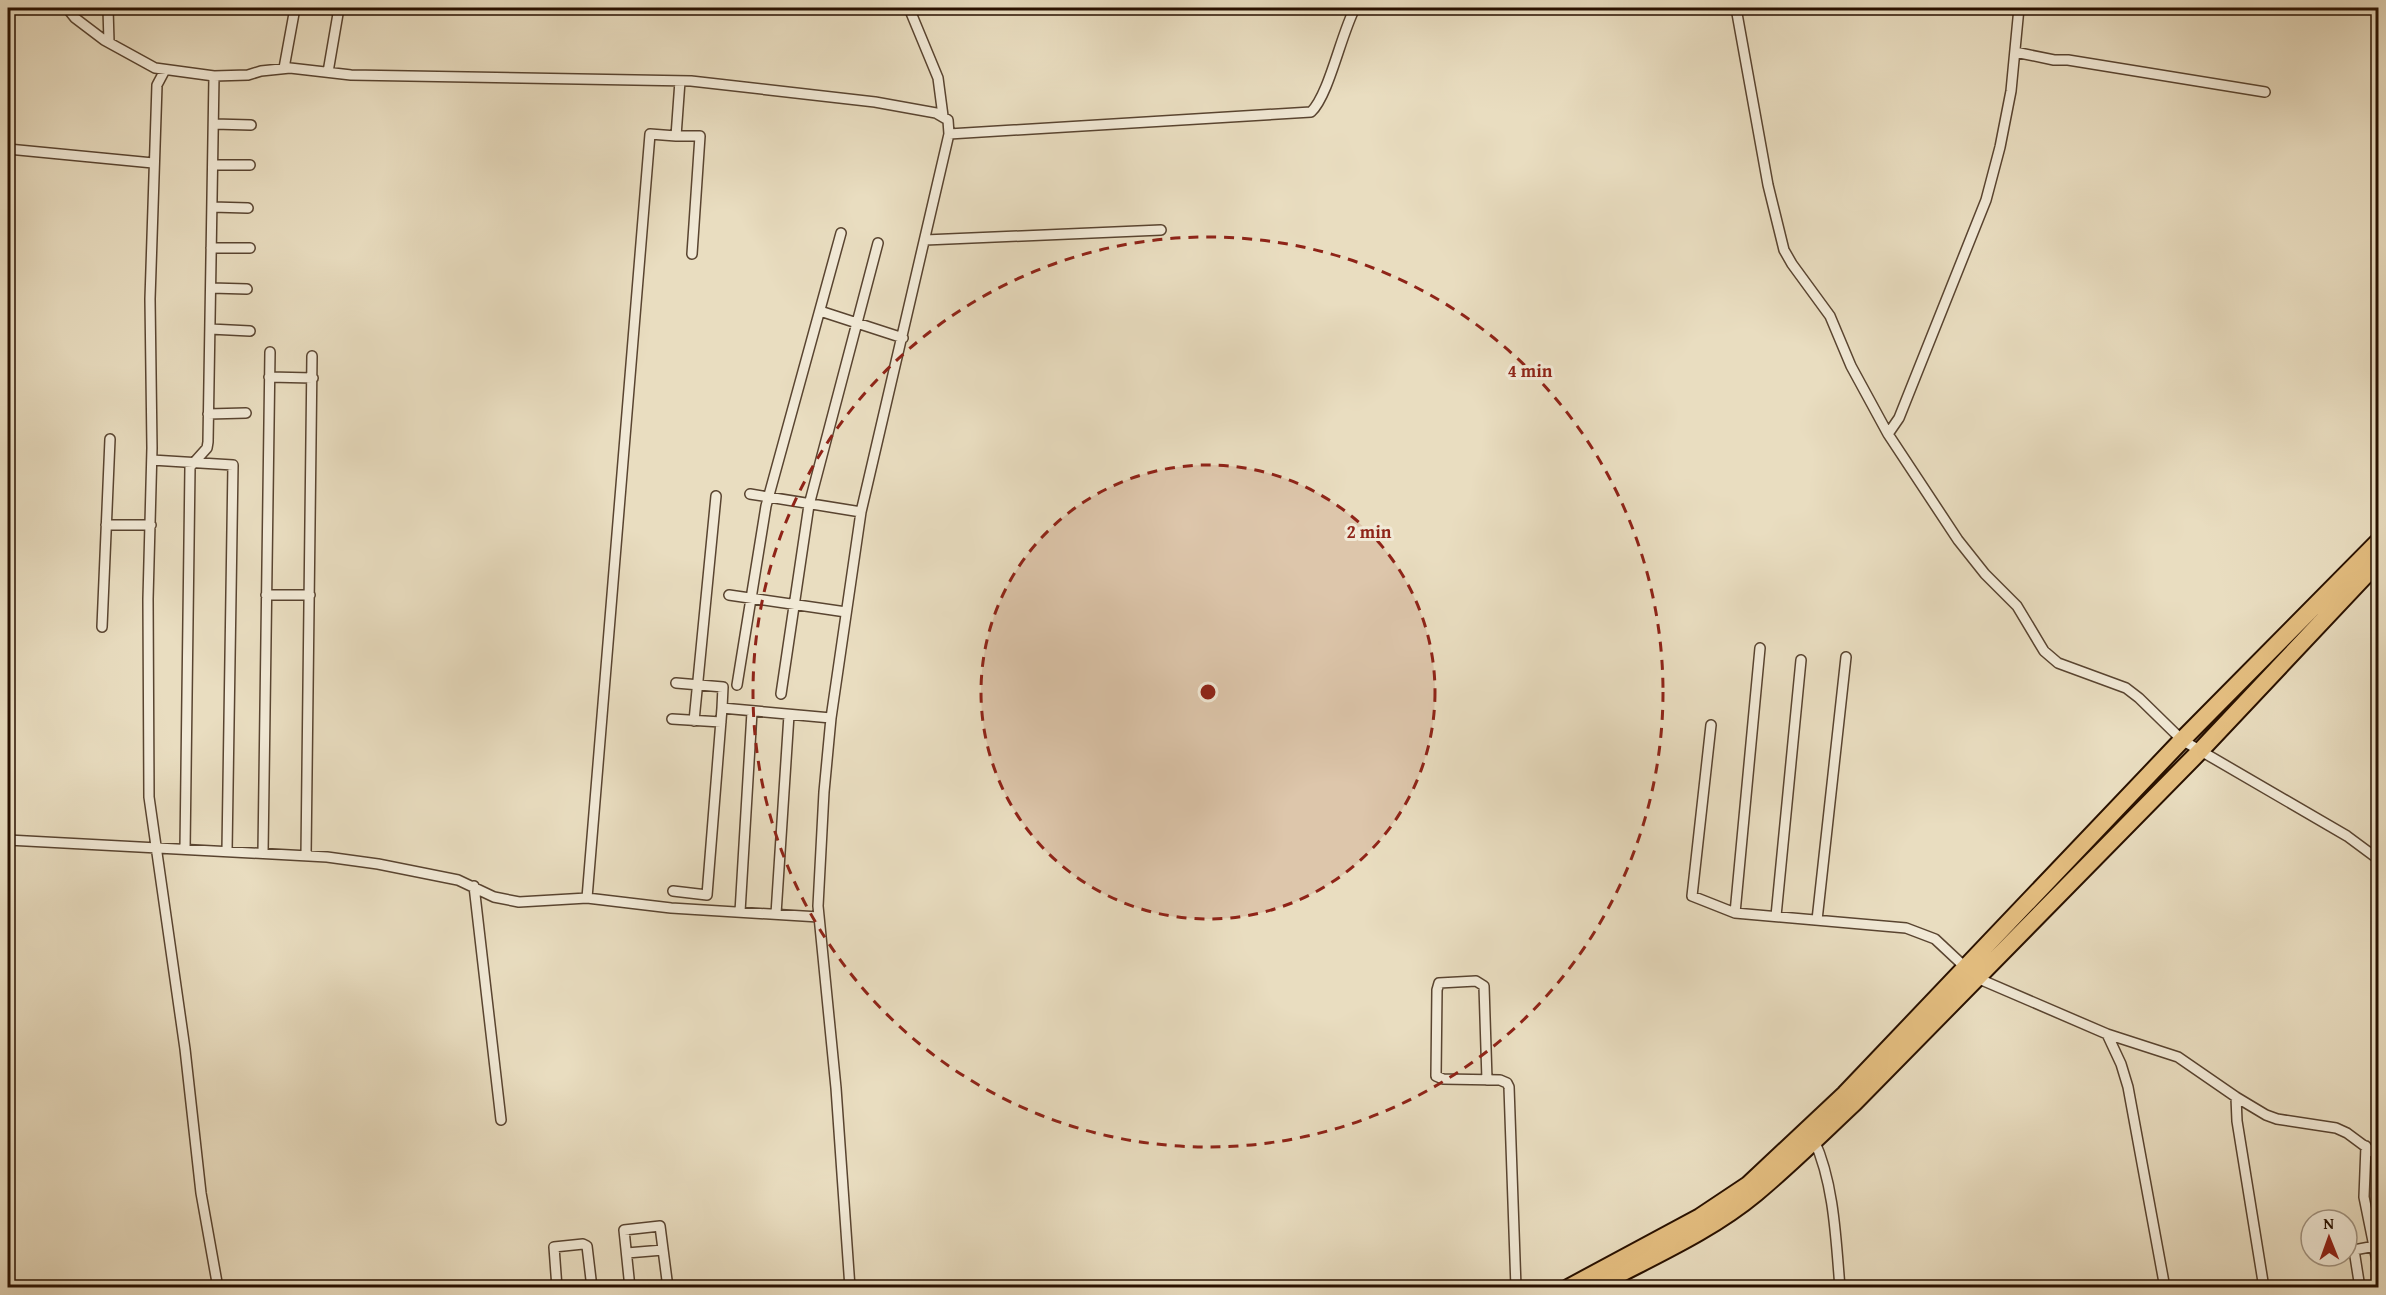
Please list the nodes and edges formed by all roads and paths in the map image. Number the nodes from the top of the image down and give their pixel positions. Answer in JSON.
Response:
{"nodes":[{"id":1,"x":67,"y":8,"type":"edge"},
{"id":2,"x":76,"y":8,"type":"edge"},
{"id":3,"x":108,"y":8,"type":"edge"},
{"id":4,"x":295,"y":8,"type":"edge"},
{"id":5,"x":339,"y":8,"type":"edge"},
{"id":6,"x":909,"y":8,"type":"edge"},
{"id":7,"x":1355,"y":8,"type":"edge"},
{"id":8,"x":1736,"y":8,"type":"edge"},
{"id":9,"x":2019,"y":8,"type":"edge"},
{"id":10,"x":75,"y":18,"type":"junction"},
{"id":11,"x":109,"y":42,"type":"junction"},
{"id":12,"x":2015,"y":52,"type":"junction"},
{"id":13,"x":284,"y":68,"type":"junction"},
{"id":14,"x":165,"y":70,"type":"junction"},
{"id":15,"x":328,"y":72,"type":"junction"},
{"id":16,"x":214,"y":76,"type":"junction"},
{"id":17,"x":680,"y":81,"type":"junction"},
{"id":18,"x":2265,"y":92,"type":"dead end"},
{"id":19,"x":943,"y":116,"type":"junction"},
{"id":20,"x":213,"y":124,"type":"junction"},
{"id":21,"x":251,"y":125,"type":"dead end"},
{"id":22,"x":949,"y":134,"type":"junction"},
{"id":23,"x":676,"y":136,"type":"junction"},
{"id":24,"x":8,"y":148,"type":"edge"},
{"id":25,"x":153,"y":163,"type":"junction"},
{"id":26,"x":213,"y":165,"type":"junction"},
{"id":27,"x":250,"y":165,"type":"dead end"},
{"id":28,"x":212,"y":207,"type":"junction"},
{"id":29,"x":248,"y":208,"type":"dead end"},
{"id":30,"x":1161,"y":230,"type":"dead end"},
{"id":31,"x":841,"y":233,"type":"dead end"},
{"id":32,"x":925,"y":240,"type":"junction"},
{"id":33,"x":878,"y":243,"type":"dead end"},
{"id":34,"x":211,"y":248,"type":"junction"},
{"id":35,"x":250,"y":248,"type":"dead end"},
{"id":36,"x":692,"y":254,"type":"dead end"},
{"id":37,"x":210,"y":288,"type":"junction"},
{"id":38,"x":248,"y":289,"type":"dead end"},
{"id":39,"x":820,"y":311,"type":"junction"},
{"id":40,"x":857,"y":323,"type":"junction"},
{"id":41,"x":210,"y":329,"type":"junction"},
{"id":42,"x":250,"y":331,"type":"dead end"},
{"id":43,"x":903,"y":338,"type":"junction"},
{"id":44,"x":270,"y":352,"type":"dead end"},
{"id":45,"x":312,"y":356,"type":"dead end"},
{"id":46,"x":269,"y":377,"type":"junction"},
{"id":47,"x":313,"y":378,"type":"junction"},
{"id":48,"x":246,"y":413,"type":"dead end"},
{"id":49,"x":208,"y":414,"type":"junction"},
{"id":50,"x":1888,"y":434,"type":"junction"},
{"id":51,"x":110,"y":439,"type":"dead end"},
{"id":52,"x":152,"y":460,"type":"junction"},
{"id":53,"x":193,"y":463,"type":"junction"},
{"id":54,"x":750,"y":494,"type":"dead end"},
{"id":55,"x":716,"y":496,"type":"dead end"},
{"id":56,"x":768,"y":496,"type":"junction"},
{"id":57,"x":810,"y":503,"type":"junction"},
{"id":58,"x":861,"y":512,"type":"junction"},
{"id":59,"x":106,"y":525,"type":"junction"},
{"id":60,"x":151,"y":525,"type":"junction"},
{"id":61,"x":2379,"y":543,"type":"edge"},
{"id":62,"x":2379,"y":562,"type":"edge"},
{"id":63,"x":266,"y":595,"type":"junction"},
{"id":64,"x":309,"y":595,"type":"junction"},
{"id":65,"x":729,"y":595,"type":"dead end"},
{"id":66,"x":750,"y":598,"type":"junction"},
{"id":67,"x":793,"y":605,"type":"junction"},
{"id":68,"x":846,"y":612,"type":"junction"},
{"id":69,"x":102,"y":627,"type":"dead end"},
{"id":70,"x":1760,"y":648,"type":"dead end"},
{"id":71,"x":1846,"y":657,"type":"dead end"},
{"id":72,"x":1801,"y":660,"type":"dead end"},
{"id":73,"x":676,"y":683,"type":"dead end"},
{"id":74,"x":697,"y":685,"type":"junction"},
{"id":75,"x":737,"y":685,"type":"dead end"},
{"id":76,"x":781,"y":694,"type":"dead end"},
{"id":77,"x":722,"y":708,"type":"junction"},
{"id":78,"x":752,"y":712,"type":"junction"},
{"id":79,"x":789,"y":715,"type":"junction"},
{"id":80,"x":831,"y":718,"type":"junction"},
{"id":81,"x":672,"y":719,"type":"dead end"},
{"id":82,"x":694,"y":721,"type":"junction"},
{"id":83,"x":721,"y":722,"type":"junction"},
{"id":84,"x":1711,"y":725,"type":"dead end"},
{"id":85,"x":2182,"y":740,"type":"junction"},
{"id":86,"x":2200,"y":751,"type":"junction"},
{"id":87,"x":8,"y":840,"type":"edge"},
{"id":88,"x":156,"y":848,"type":"junction"},
{"id":89,"x":185,"y":849,"type":"junction"},
{"id":90,"x":227,"y":851,"type":"junction"},
{"id":91,"x":263,"y":853,"type":"junction"},
{"id":92,"x":306,"y":856,"type":"junction"},
{"id":93,"x":2379,"y":859,"type":"edge"},
{"id":94,"x":474,"y":886,"type":"junction"},
{"id":95,"x":673,"y":891,"type":"dead end"},
{"id":96,"x":587,"y":898,"type":"junction"},
{"id":97,"x":740,"y":912,"type":"junction"},
{"id":98,"x":1735,"y":913,"type":"junction"},
{"id":99,"x":776,"y":914,"type":"junction"},
{"id":100,"x":1776,"y":916,"type":"junction"},
{"id":101,"x":819,"y":917,"type":"junction"},
{"id":102,"x":1817,"y":920,"type":"junction"},
{"id":103,"x":1971,"y":973,"type":"junction"},
{"id":104,"x":2107,"y":1034,"type":"junction"},
{"id":105,"x":1486,"y":1080,"type":"junction"},
{"id":106,"x":2236,"y":1097,"type":"junction"},
{"id":107,"x":501,"y":1120,"type":"dead end"},
{"id":108,"x":1814,"y":1140,"type":"junction"},
{"id":109,"x":2366,"y":1146,"type":"junction"},
{"id":110,"x":2379,"y":1156,"type":"edge"},
{"id":111,"x":2375,"y":1246,"type":"junction"},
{"id":112,"x":663,"y":1250,"type":"junction"},
{"id":113,"x":627,"y":1253,"type":"junction"},
{"id":114,"x":2379,"y":1266,"type":"edge"},
{"id":115,"x":218,"y":1287,"type":"edge"},
{"id":116,"x":557,"y":1287,"type":"edge"},
{"id":117,"x":592,"y":1287,"type":"edge"},
{"id":118,"x":630,"y":1287,"type":"edge"},
{"id":119,"x":668,"y":1287,"type":"edge"},
{"id":120,"x":850,"y":1287,"type":"edge"},
{"id":121,"x":1516,"y":1287,"type":"edge"},
{"id":122,"x":1568,"y":1287,"type":"edge"},
{"id":123,"x":1593,"y":1287,"type":"edge"},
{"id":124,"x":1840,"y":1287,"type":"edge"},
{"id":125,"x":2165,"y":1287,"type":"edge"},
{"id":126,"x":2264,"y":1287,"type":"edge"},
{"id":127,"x":2360,"y":1287,"type":"edge"}],
"edges":[{"from":1,"to":10,"type":"street"},
{"from":2,"to":10,"type":"street"},
{"from":3,"to":11,"type":"street"},
{"from":4,"to":13,"type":"street"},
{"from":5,"to":15,"type":"street"},
{"from":6,"to":19,"type":"street"},
{"from":7,"to":22,"type":"street"},
{"from":8,"to":50,"type":"street"},
{"from":9,"to":12,"type":"street"},
{"from":10,"to":11,"type":"street"},
{"from":11,"to":14,"type":"street"},
{"from":12,"to":18,"type":"street"},
{"from":12,"to":50,"type":"street"},
{"from":13,"to":15,"type":"street"},
{"from":13,"to":16,"type":"street"},
{"from":14,"to":16,"type":"street"},
{"from":14,"to":25,"type":"street"},
{"from":15,"to":17,"type":"street"},
{"from":16,"to":20,"type":"street"},
{"from":17,"to":19,"type":"street"},
{"from":17,"to":23,"type":"street"},
{"from":19,"to":22,"type":"street"},
{"from":20,"to":21,"type":"street"},
{"from":20,"to":26,"type":"street"},
{"from":22,"to":32,"type":"street"},
{"from":23,"to":36,"type":"street"},
{"from":23,"to":96,"type":"street"},
{"from":24,"to":25,"type":"street"},
{"from":25,"to":52,"type":"street"},
{"from":26,"to":27,"type":"street"},
{"from":26,"to":28,"type":"street"},
{"from":28,"to":29,"type":"street"},
{"from":28,"to":34,"type":"street"},
{"from":30,"to":32,"type":"street"},
{"from":31,"to":39,"type":"street"},
{"from":32,"to":43,"type":"street"},
{"from":33,"to":40,"type":"street"},
{"from":34,"to":35,"type":"street"},
{"from":34,"to":37,"type":"street"},
{"from":37,"to":38,"type":"street"},
{"from":37,"to":41,"type":"street"},
{"from":39,"to":40,"type":"street"},
{"from":39,"to":56,"type":"street"},
{"from":40,"to":43,"type":"street"},
{"from":40,"to":57,"type":"street"},
{"from":41,"to":42,"type":"street"},
{"from":41,"to":49,"type":"street"},
{"from":43,"to":58,"type":"street"},
{"from":44,"to":46,"type":"street"},
{"from":45,"to":47,"type":"street"},
{"from":46,"to":47,"type":"street"},
{"from":46,"to":63,"type":"street"},
{"from":47,"to":64,"type":"street"},
{"from":48,"to":49,"type":"street"},
{"from":49,"to":53,"type":"street"},
{"from":50,"to":85,"type":"street"},
{"from":51,"to":59,"type":"street"},
{"from":52,"to":53,"type":"street"},
{"from":52,"to":60,"type":"street"},
{"from":53,"to":89,"type":"street"},
{"from":53,"to":90,"type":"street"},
{"from":54,"to":56,"type":"street"},
{"from":55,"to":74,"type":"street"},
{"from":56,"to":57,"type":"street"},
{"from":56,"to":66,"type":"street"},
{"from":57,"to":58,"type":"street"},
{"from":57,"to":67,"type":"street"},
{"from":58,"to":68,"type":"street"},
{"from":59,"to":60,"type":"street"},
{"from":59,"to":69,"type":"street"},
{"from":60,"to":88,"type":"street"},
{"from":61,"to":85,"type":"highway"},
{"from":62,"to":86,"type":"highway"},
{"from":63,"to":64,"type":"street"},
{"from":63,"to":91,"type":"street"},
{"from":64,"to":92,"type":"street"},
{"from":65,"to":66,"type":"street"},
{"from":66,"to":67,"type":"street"},
{"from":66,"to":75,"type":"street"},
{"from":67,"to":68,"type":"street"},
{"from":67,"to":76,"type":"street"},
{"from":68,"to":80,"type":"street"},
{"from":70,"to":98,"type":"street"},
{"from":71,"to":102,"type":"street"},
{"from":72,"to":100,"type":"street"},
{"from":73,"to":74,"type":"street"},
{"from":74,"to":77,"type":"street"},
{"from":74,"to":82,"type":"street"},
{"from":77,"to":78,"type":"street"},
{"from":77,"to":83,"type":"street"},
{"from":78,"to":79,"type":"street"},
{"from":78,"to":97,"type":"street"},
{"from":79,"to":80,"type":"street"},
{"from":79,"to":99,"type":"street"},
{"from":80,"to":101,"type":"street"},
{"from":81,"to":82,"type":"street"},
{"from":82,"to":83,"type":"street"},
{"from":83,"to":95,"type":"street"},
{"from":84,"to":98,"type":"street"},
{"from":85,"to":86,"type":"street"},
{"from":85,"to":103,"type":"highway"},
{"from":86,"to":93,"type":"street"},
{"from":86,"to":103,"type":"highway"},
{"from":87,"to":88,"type":"street"},
{"from":88,"to":89,"type":"street"},
{"from":88,"to":115,"type":"street"},
{"from":89,"to":90,"type":"street"},
{"from":90,"to":91,"type":"street"},
{"from":91,"to":92,"type":"street"},
{"from":92,"to":94,"type":"street"},
{"from":94,"to":96,"type":"street"},
{"from":94,"to":107,"type":"street"},
{"from":96,"to":97,"type":"street"},
{"from":97,"to":99,"type":"street"},
{"from":98,"to":100,"type":"street"},
{"from":99,"to":101,"type":"street"},
{"from":100,"to":102,"type":"street"},
{"from":101,"to":120,"type":"street"},
{"from":102,"to":103,"type":"street"},
{"from":103,"to":104,"type":"street"},
{"from":103,"to":108,"type":"highway"},
{"from":103,"to":122,"type":"highway"},
{"from":104,"to":106,"type":"street"},
{"from":104,"to":125,"type":"street"},
{"from":105,"to":105,"type":"street"},
{"from":105,"to":121,"type":"street"},
{"from":106,"to":109,"type":"street"},
{"from":106,"to":126,"type":"street"},
{"from":108,"to":123,"type":"highway"},
{"from":108,"to":124,"type":"street"},
{"from":109,"to":110,"type":"street"},
{"from":109,"to":111,"type":"street"},
{"from":111,"to":114,"type":"street"},
{"from":111,"to":127,"type":"street"},
{"from":112,"to":113,"type":"street"},
{"from":112,"to":113,"type":"street"},
{"from":112,"to":119,"type":"street"},
{"from":113,"to":118,"type":"street"},
{"from":116,"to":117,"type":"street"}]}
